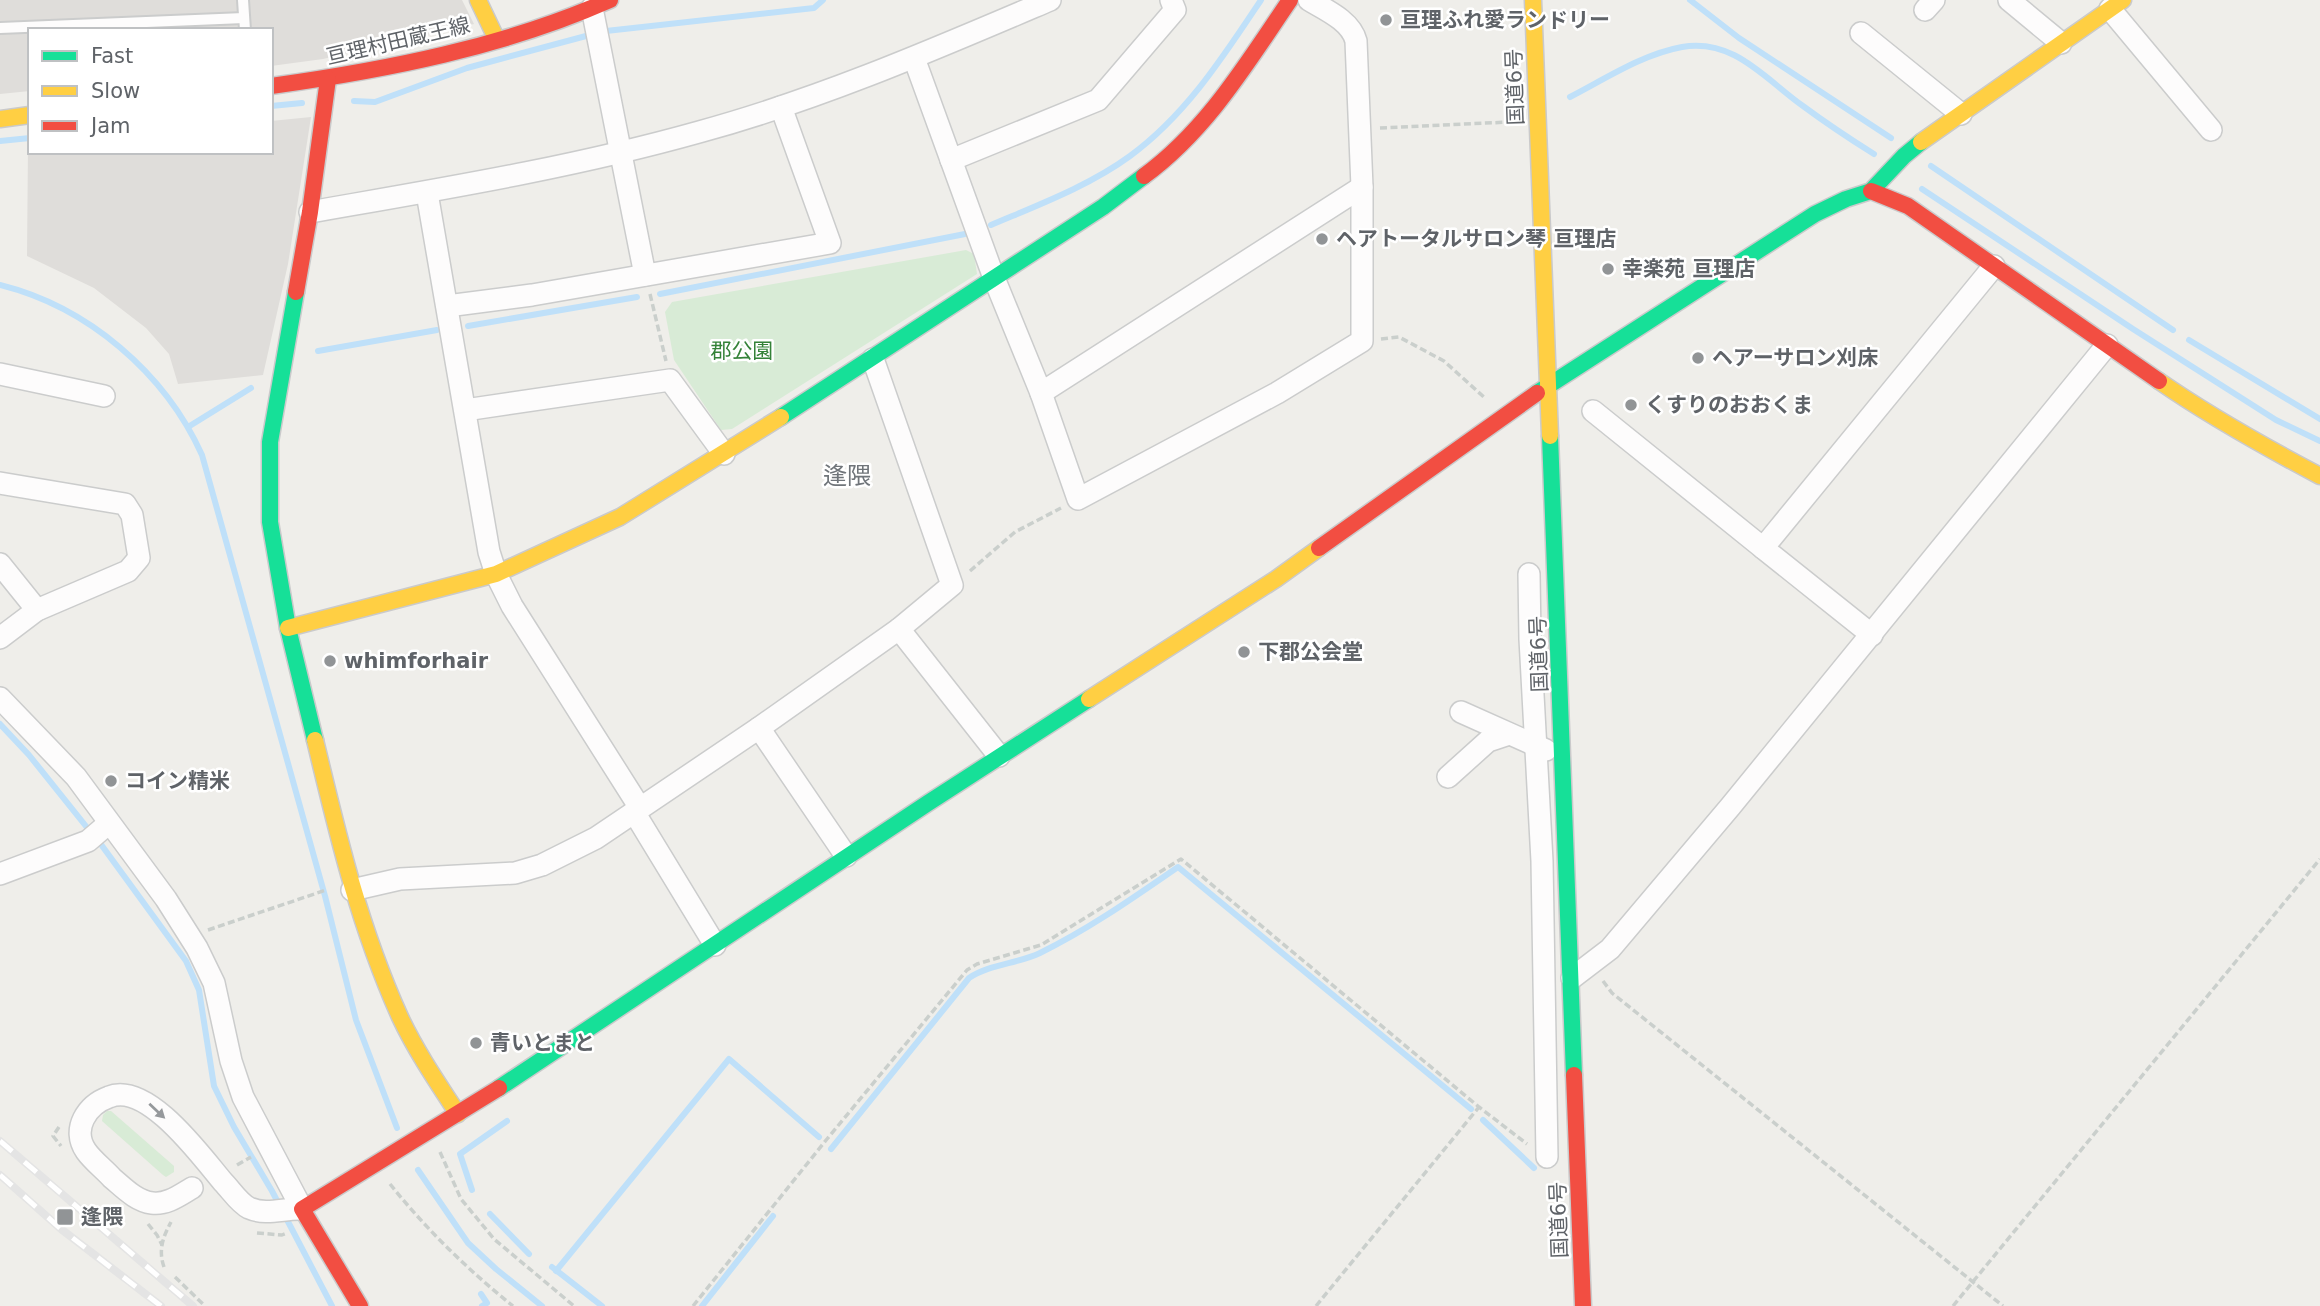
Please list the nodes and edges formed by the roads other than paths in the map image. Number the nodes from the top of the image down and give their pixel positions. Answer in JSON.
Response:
{"nodes":[{"id":1,"x":243,"y":0,"type":"edge"},
{"id":2,"x":478,"y":0,"type":"edge"},
{"id":3,"x":1050,"y":0,"type":"edge"},
{"id":4,"x":1171,"y":0,"type":"edge"},
{"id":5,"x":1290,"y":0,"type":"edge"},
{"id":6,"x":1310,"y":0,"type":"edge"},
{"id":7,"x":1533,"y":0,"type":"edge"},
{"id":8,"x":2009,"y":0,"type":"edge"},
{"id":9,"x":601,"y":4,"type":"edge"},
{"id":10,"x":2117,"y":5,"type":"edge"},
{"id":11,"x":245,"y":24,"type":"edge"},
{"id":12,"x":0,"y":28,"type":"edge"},
{"id":13,"x":1861,"y":33,"type":"dead end"},
{"id":14,"x":497,"y":40,"type":"junction"},
{"id":15,"x":2061,"y":43,"type":"junction"},
{"id":16,"x":914,"y":58,"type":"junction"},
{"id":17,"x":328,"y":79,"type":"junction"},
{"id":18,"x":273,"y":86,"type":"edge"},
{"id":19,"x":781,"y":107,"type":"junction"},
{"id":20,"x":1961,"y":114,"type":"junction"},
{"id":21,"x":28,"y":115,"type":"edge"},
{"id":22,"x":0,"y":119,"type":"edge"},
{"id":23,"x":2211,"y":130,"type":"dead end"},
{"id":24,"x":619,"y":153,"type":"junction"},
{"id":25,"x":951,"y":160,"type":"junction"},
{"id":26,"x":1362,"y":187,"type":"junction"},
{"id":27,"x":1871,"y":191,"type":"junction"},
{"id":28,"x":427,"y":193,"type":"junction"},
{"id":29,"x":310,"y":212,"type":"junction"},
{"id":30,"x":1994,"y":266,"type":"junction"},
{"id":31,"x":645,"y":275,"type":"junction"},
{"id":32,"x":994,"y":278,"type":"junction"},
{"id":33,"x":446,"y":306,"type":"junction"},
{"id":34,"x":2107,"y":345,"type":"junction"},
{"id":35,"x":873,"y":359,"type":"junction"},
{"id":36,"x":0,"y":374,"type":"edge"},
{"id":37,"x":1549,"y":385,"type":"junction"},
{"id":38,"x":1041,"y":393,"type":"junction"},
{"id":39,"x":104,"y":396,"type":"dead end"},
{"id":40,"x":465,"y":410,"type":"junction"},
{"id":41,"x":1594,"y":411,"type":"dead end"},
{"id":42,"x":724,"y":454,"type":"junction"},
{"id":43,"x":2320,"y":476,"type":"edge"},
{"id":44,"x":0,"y":482,"type":"edge"},
{"id":45,"x":1763,"y":548,"type":"junction"},
{"id":46,"x":0,"y":564,"type":"edge"},
{"id":47,"x":496,"y":574,"type":"junction"},
{"id":48,"x":1530,"y":574,"type":"dead end"},
{"id":49,"x":37,"y":610,"type":"junction"},
{"id":50,"x":288,"y":628,"type":"junction"},
{"id":51,"x":899,"y":629,"type":"junction"},
{"id":52,"x":1872,"y":635,"type":"junction"},
{"id":53,"x":0,"y":638,"type":"edge"},
{"id":54,"x":0,"y":698,"type":"edge"},
{"id":55,"x":1461,"y":712,"type":"dead end"},
{"id":56,"x":759,"y":728,"type":"junction"},
{"id":57,"x":1509,"y":734,"type":"junction"},
{"id":58,"x":1535,"y":745,"type":"junction"},
{"id":59,"x":999,"y":757,"type":"junction"},
{"id":60,"x":1564,"y":758,"type":"junction"},
{"id":61,"x":1448,"y":776,"type":"dead end"},
{"id":62,"x":637,"y":810,"type":"junction"},
{"id":63,"x":109,"y":822,"type":"junction"},
{"id":64,"x":846,"y":856,"type":"junction"},
{"id":65,"x":0,"y":874,"type":"edge"},
{"id":66,"x":352,"y":890,"type":"junction"},
{"id":67,"x":715,"y":945,"type":"junction"},
{"id":68,"x":1572,"y":978,"type":"junction"},
{"id":69,"x":458,"y":1114,"type":"junction"},
{"id":70,"x":1547,"y":1157,"type":"road end"},
{"id":71,"x":288,"y":1217,"type":"junction"},
{"id":72,"x":360,"y":1306,"type":"edge"},
{"id":73,"x":1583,"y":1306,"type":"edge"}],
"edges":[{"from":1,"to":11,"type":"lane"},
{"from":2,"to":14,"type":"main road"},
{"from":3,"to":16,"type":"street"},
{"from":4,"to":25,"type":"street"},
{"from":5,"to":32,"type":"main road"},
{"from":6,"to":26,"type":"street"},
{"from":7,"to":37,"type":"main road","name":"国道6号"},
{"from":8,"to":15,"type":"street"},
{"from":9,"to":14,"type":"main road","name":"亘理村田蔵王線"},
{"from":9,"to":24,"type":"street"},
{"from":10,"to":15,"type":"main road"},
{"from":10,"to":23,"type":"street"},
{"from":11,"to":12,"type":"lane"},
{"from":13,"to":20,"type":"street"},
{"from":14,"to":17,"type":"main road","name":"亘理村田蔵王線"},
{"from":15,"to":20,"type":"main road"},
{"from":16,"to":19,"type":"street"},
{"from":16,"to":25,"type":"street"},
{"from":17,"to":18,"type":"main road","name":"亘理村田蔵王線"},
{"from":17,"to":29,"type":"main road"},
{"from":19,"to":24,"type":"street"},
{"from":19,"to":31,"type":"street"},
{"from":20,"to":27,"type":"main road"},
{"from":21,"to":22,"type":"main road"},
{"from":24,"to":28,"type":"street"},
{"from":24,"to":31,"type":"street"},
{"from":25,"to":32,"type":"street"},
{"from":26,"to":38,"type":"street"},
{"from":26,"to":38,"type":"street"},
{"from":27,"to":30,"type":"main road"},
{"from":27,"to":37,"type":"main road"},
{"from":28,"to":29,"type":"street"},
{"from":28,"to":33,"type":"street"},
{"from":29,"to":50,"type":"main road"},
{"from":30,"to":34,"type":"main road"},
{"from":30,"to":45,"type":"street"},
{"from":31,"to":33,"type":"street"},
{"from":32,"to":35,"type":"main road"},
{"from":32,"to":38,"type":"street"},
{"from":33,"to":40,"type":"street"},
{"from":34,"to":43,"type":"main road"},
{"from":34,"to":52,"type":"street"},
{"from":35,"to":42,"type":"main road"},
{"from":35,"to":51,"type":"street"},
{"from":36,"to":39,"type":"street"},
{"from":37,"to":59,"type":"main road"},
{"from":37,"to":60,"type":"main road","name":"国道6号"},
{"from":40,"to":42,"type":"street"},
{"from":40,"to":47,"type":"street"},
{"from":41,"to":45,"type":"street"},
{"from":42,"to":47,"type":"main road"},
{"from":44,"to":49,"type":"street"},
{"from":45,"to":52,"type":"street"},
{"from":46,"to":49,"type":"street"},
{"from":47,"to":50,"type":"main road"},
{"from":47,"to":62,"type":"street"},
{"from":48,"to":58,"type":"street"},
{"from":49,"to":53,"type":"street"},
{"from":50,"to":66,"type":"main road"},
{"from":51,"to":56,"type":"street"},
{"from":51,"to":59,"type":"street"},
{"from":52,"to":68,"type":"street"},
{"from":54,"to":63,"type":"street"},
{"from":55,"to":57,"type":"street"},
{"from":56,"to":62,"type":"street"},
{"from":56,"to":64,"type":"street"},
{"from":57,"to":58,"type":"street"},
{"from":57,"to":61,"type":"street"},
{"from":58,"to":60,"type":"street"},
{"from":58,"to":70,"type":"street"},
{"from":59,"to":64,"type":"main road"},
{"from":60,"to":68,"type":"main road","name":"国道6号"},
{"from":62,"to":66,"type":"street"},
{"from":62,"to":67,"type":"street"},
{"from":63,"to":65,"type":"street"},
{"from":63,"to":71,"type":"street"},
{"from":64,"to":67,"type":"main road"},
{"from":66,"to":69,"type":"main road"},
{"from":67,"to":69,"type":"main road"},
{"from":68,"to":73,"type":"main road","name":"国道6号"},
{"from":69,"to":71,"type":"main road"},
{"from":71,"to":71,"type":"street","one_way":true},
{"from":71,"to":72,"type":"main road"}]}
